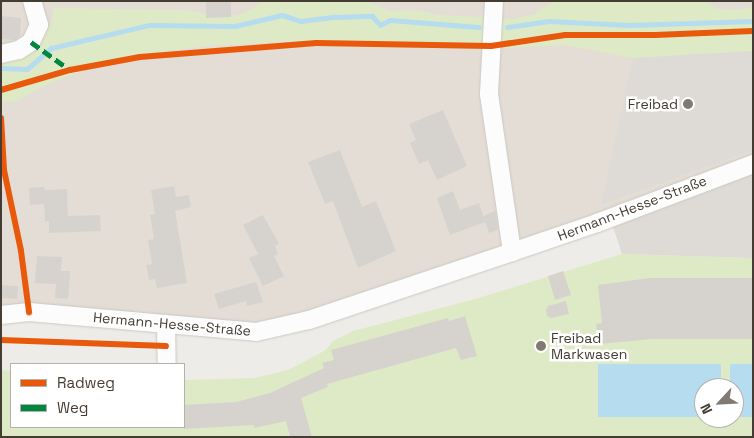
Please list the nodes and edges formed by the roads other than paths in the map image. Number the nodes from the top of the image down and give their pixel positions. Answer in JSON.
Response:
{"nodes":[{"id":1,"x":32,"y":1,"type":"edge"},
{"id":2,"x":494,"y":1,"type":"edge"},
{"id":3,"x":1,"y":54,"type":"edge"},
{"id":4,"x":753,"y":164,"type":"edge"},
{"id":5,"x":512,"y":252,"type":"junction"},
{"id":6,"x":1,"y":315,"type":"edge"},
{"id":7,"x":166,"y":325,"type":"junction"},
{"id":8,"x":167,"y":363,"type":"edge"}],
"edges":[{"from":1,"to":3,"type":"street"},
{"from":2,"to":5,"type":"street"},
{"from":4,"to":5,"type":"street","name":"Hermann-Hesse-Straße"},
{"from":5,"to":7,"type":"street","name":"Hermann-Hesse-Straße"},
{"from":6,"to":7,"type":"street","name":"Hermann-Hesse-Straße"},
{"from":7,"to":8,"type":"street"}]}
